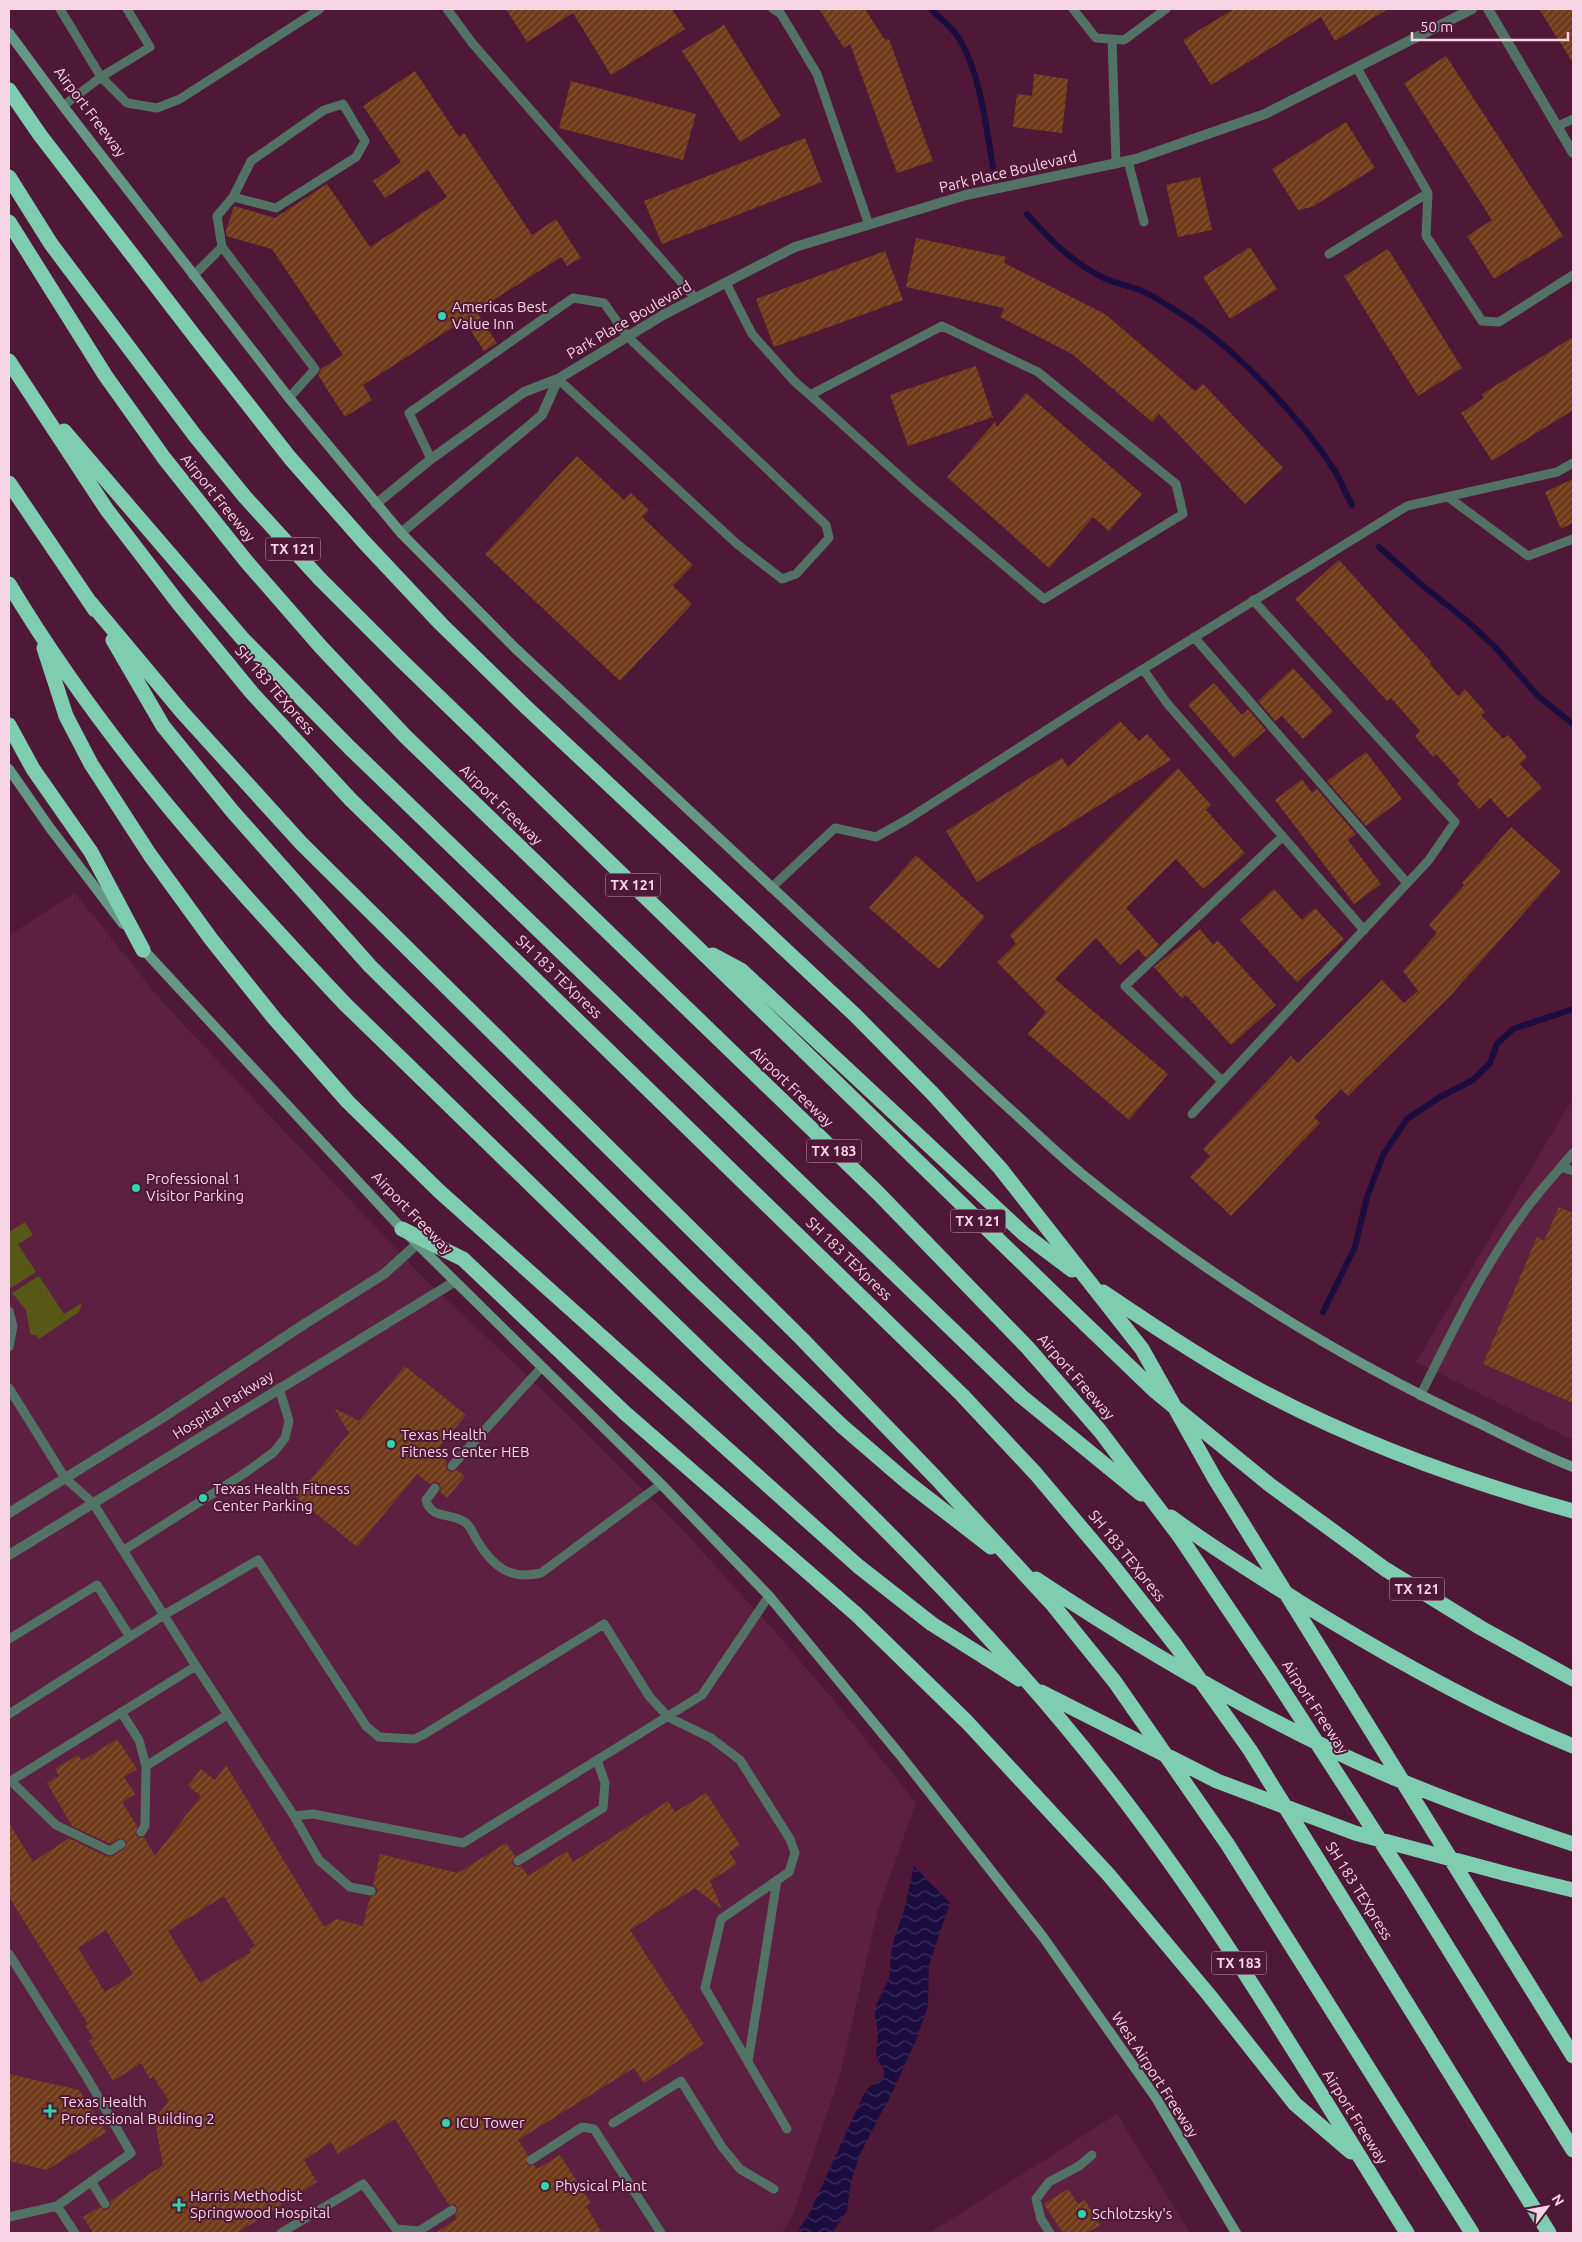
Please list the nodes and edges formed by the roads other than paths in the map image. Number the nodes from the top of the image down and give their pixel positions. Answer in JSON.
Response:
{"nodes":[{"id":1,"x":60,"y":9,"type":"edge"},
{"id":2,"x":127,"y":9,"type":"edge"},
{"id":3,"x":320,"y":9,"type":"edge"},
{"id":4,"x":447,"y":9,"type":"edge"},
{"id":5,"x":773,"y":9,"type":"edge"},
{"id":6,"x":1073,"y":9,"type":"edge"},
{"id":7,"x":1166,"y":9,"type":"edge"},
{"id":8,"x":1472,"y":9,"type":"edge"},
{"id":9,"x":1488,"y":9,"type":"edge"},
{"id":10,"x":9,"y":33,"type":"edge"},
{"id":11,"x":1112,"y":39,"type":"junction"},
{"id":12,"x":1357,"y":68,"type":"junction"},
{"id":13,"x":101,"y":77,"type":"junction"},
{"id":14,"x":9,"y":90,"type":"edge"},
{"id":15,"x":63,"y":106,"type":"junction"},
{"id":16,"x":1573,"y":119,"type":"edge"},
{"id":17,"x":1558,"y":126,"type":"junction"},
{"id":18,"x":1573,"y":153,"type":"edge"},
{"id":19,"x":1128,"y":160,"type":"junction"},
{"id":20,"x":1116,"y":163,"type":"junction"},
{"id":21,"x":9,"y":177,"type":"edge"},
{"id":22,"x":1428,"y":193,"type":"junction"},
{"id":23,"x":233,"y":197,"type":"junction"},
{"id":24,"x":9,"y":222,"type":"edge"},
{"id":25,"x":1144,"y":222,"type":"dead end"},
{"id":26,"x":869,"y":225,"type":"junction"},
{"id":27,"x":222,"y":248,"type":"junction"},
{"id":28,"x":1329,"y":254,"type":"dead end"},
{"id":29,"x":1573,"y":275,"type":"edge"},
{"id":30,"x":194,"y":276,"type":"junction"},
{"id":31,"x":726,"y":283,"type":"junction"},
{"id":32,"x":695,"y":298,"type":"junction"},
{"id":33,"x":628,"y":337,"type":"junction"},
{"id":34,"x":9,"y":360,"type":"edge"},
{"id":35,"x":558,"y":379,"type":"junction"},
{"id":36,"x":26,"y":389,"type":"junction"},
{"id":37,"x":810,"y":395,"type":"junction"},
{"id":38,"x":289,"y":398,"type":"junction"},
{"id":39,"x":431,"y":459,"type":"junction"},
{"id":40,"x":1573,"y":463,"type":"edge"},
{"id":41,"x":9,"y":483,"type":"edge"},
{"id":42,"x":1448,"y":497,"type":"junction"},
{"id":43,"x":376,"y":504,"type":"junction"},
{"id":44,"x":401,"y":533,"type":"junction"},
{"id":45,"x":1573,"y":539,"type":"edge"},
{"id":46,"x":9,"y":584,"type":"edge"},
{"id":47,"x":1253,"y":600,"type":"junction"},
{"id":48,"x":90,"y":602,"type":"junction"},
{"id":49,"x":39,"y":635,"type":"junction"},
{"id":50,"x":1194,"y":637,"type":"junction"},
{"id":51,"x":1143,"y":669,"type":"junction"},
{"id":52,"x":9,"y":725,"type":"edge"},
{"id":53,"x":9,"y":769,"type":"edge"},
{"id":54,"x":1283,"y":836,"type":"junction"},
{"id":55,"x":1407,"y":883,"type":"junction"},
{"id":56,"x":771,"y":888,"type":"junction"},
{"id":57,"x":1364,"y":930,"type":"junction"},
{"id":58,"x":696,"y":946,"type":"junction"},
{"id":59,"x":143,"y":950,"type":"junction"},
{"id":60,"x":1222,"y":1081,"type":"junction"},
{"id":61,"x":1192,"y":1114,"type":"dead end"},
{"id":62,"x":1573,"y":1153,"type":"edge"},
{"id":63,"x":1562,"y":1166,"type":"junction"},
{"id":64,"x":1573,"y":1171,"type":"edge"},
{"id":65,"x":402,"y":1229,"type":"junction"},
{"id":66,"x":417,"y":1244,"type":"junction"},
{"id":67,"x":454,"y":1282,"type":"junction"},
{"id":68,"x":9,"y":1311,"type":"edge"},
{"id":69,"x":9,"y":1347,"type":"edge"},
{"id":70,"x":542,"y":1367,"type":"junction"},
{"id":71,"x":9,"y":1388,"type":"edge"},
{"id":72,"x":279,"y":1388,"type":"junction"},
{"id":73,"x":1420,"y":1396,"type":"junction"},
{"id":74,"x":452,"y":1466,"type":"dead end"},
{"id":75,"x":1573,"y":1467,"type":"edge"},
{"id":76,"x":64,"y":1478,"type":"junction"},
{"id":77,"x":661,"y":1484,"type":"junction"},
{"id":78,"x":435,"y":1488,"type":"dead end"},
{"id":79,"x":93,"y":1503,"type":"junction"},
{"id":80,"x":1573,"y":1511,"type":"edge"},
{"id":81,"x":9,"y":1512,"type":"edge"},
{"id":82,"x":124,"y":1550,"type":"junction"},
{"id":83,"x":9,"y":1555,"type":"edge"},
{"id":84,"x":769,"y":1596,"type":"junction"},
{"id":85,"x":164,"y":1615,"type":"junction"},
{"id":86,"x":130,"y":1637,"type":"junction"},
{"id":87,"x":9,"y":1639,"type":"edge"},
{"id":88,"x":196,"y":1666,"type":"junction"},
{"id":89,"x":1573,"y":1679,"type":"edge"},
{"id":90,"x":121,"y":1712,"type":"junction"},
{"id":91,"x":9,"y":1714,"type":"edge"},
{"id":92,"x":227,"y":1716,"type":"junction"},
{"id":93,"x":668,"y":1717,"type":"junction"},
{"id":94,"x":1573,"y":1746,"type":"edge"},
{"id":95,"x":597,"y":1760,"type":"junction"},
{"id":96,"x":146,"y":1766,"type":"junction"},
{"id":97,"x":10,"y":1781,"type":"edge"},
{"id":98,"x":294,"y":1816,"type":"junction"},
{"id":99,"x":141,"y":1832,"type":"dead end"},
{"id":100,"x":121,"y":1844,"type":"dead end"},
{"id":101,"x":1573,"y":1844,"type":"edge"},
{"id":102,"x":518,"y":1861,"type":"dead end"},
{"id":103,"x":777,"y":1880,"type":"junction"},
{"id":104,"x":1573,"y":1890,"type":"edge"},
{"id":105,"x":371,"y":1891,"type":"dead end"},
{"id":106,"x":1043,"y":1937,"type":"joint"},
{"id":107,"x":9,"y":1954,"type":"edge"},
{"id":108,"x":12,"y":1966,"type":"edge"},
{"id":109,"x":1573,"y":2056,"type":"edge"},
{"id":110,"x":748,"y":2062,"type":"junction"},
{"id":111,"x":613,"y":2123,"type":"dead end"},
{"id":112,"x":787,"y":2129,"type":"dead end"},
{"id":113,"x":1573,"y":2150,"type":"edge"},
{"id":114,"x":1092,"y":2155,"type":"dead end"},
{"id":115,"x":531,"y":2160,"type":"dead end"},
{"id":116,"x":1362,"y":2161,"type":"junction"},
{"id":117,"x":91,"y":2181,"type":"junction"},
{"id":118,"x":774,"y":2189,"type":"dead end"},
{"id":119,"x":105,"y":2204,"type":"dead end"},
{"id":120,"x":57,"y":2206,"type":"junction"},
{"id":121,"x":452,"y":2210,"type":"dead end"},
{"id":122,"x":9,"y":2217,"type":"edge"},
{"id":123,"x":75,"y":2233,"type":"edge"},
{"id":124,"x":281,"y":2233,"type":"edge"},
{"id":125,"x":661,"y":2233,"type":"edge"},
{"id":126,"x":1050,"y":2233,"type":"edge"},
{"id":127,"x":1236,"y":2233,"type":"edge"},
{"id":128,"x":1407,"y":2233,"type":"edge"},
{"id":129,"x":1472,"y":2233,"type":"edge"},
{"id":130,"x":1549,"y":2233,"type":"edge"}],
"edges":[{"from":1,"to":13,"type":"lane"},
{"from":2,"to":13,"type":"lane"},
{"from":3,"to":13,"type":"lane"},
{"from":4,"to":32,"type":"lane"},
{"from":5,"to":26,"type":"lane"},
{"from":6,"to":11,"type":"lane"},
{"from":7,"to":11,"type":"lane"},
{"from":8,"to":12,"type":"street","name":"Park Place Boulevard"},
{"from":9,"to":17,"type":"street"},
{"from":10,"to":15,"type":"main road","name":"Airport Freeway"},
{"from":11,"to":20,"type":"lane"},
{"from":12,"to":19,"type":"street","name":"Park Place Boulevard"},
{"from":12,"to":22,"type":"lane"},
{"from":13,"to":15,"type":"lane"},
{"from":14,"to":109,"type":"highway"},
{"from":15,"to":30,"type":"main road","name":"Airport Freeway"},
{"from":16,"to":17,"type":"lane"},
{"from":17,"to":18,"type":"street"},
{"from":19,"to":20,"type":"street","name":"Park Place Boulevard"},
{"from":19,"to":25,"type":"lane"},
{"from":20,"to":26,"type":"street","name":"Park Place Boulevard"},
{"from":21,"to":58,"type":"highway","number":"TX 121"},
{"from":22,"to":28,"type":"lane"},
{"from":22,"to":29,"type":"lane"},
{"from":23,"to":23,"type":"lane"},
{"from":23,"to":27,"type":"lane"},
{"from":24,"to":113,"type":"highway","name":"Airport Freeway","number":"TX 183"},
{"from":26,"to":31,"type":"street","name":"Park Place Boulevard"},
{"from":27,"to":30,"type":"lane"},
{"from":27,"to":38,"type":"lane"},
{"from":30,"to":38,"type":"main road","name":"Airport Freeway"},
{"from":31,"to":32,"type":"street","name":"Park Place Boulevard"},
{"from":31,"to":37,"type":"lane"},
{"from":32,"to":33,"type":"street","name":"Park Place Boulevard"},
{"from":33,"to":35,"type":"street","name":"Park Place Boulevard"},
{"from":33,"to":35,"type":"lane"},
{"from":33,"to":39,"type":"lane"},
{"from":34,"to":36,"type":"highway"},
{"from":35,"to":39,"type":"street","name":"Park Place Boulevard"},
{"from":35,"to":44,"type":"street","name":"Park Place Boulevard"},
{"from":36,"to":94,"type":"highway"},
{"from":36,"to":130,"type":"highway","name":"SH 183 TEXpress"},
{"from":37,"to":37,"type":"lane"},
{"from":38,"to":43,"type":"main road","name":"Airport Freeway"},
{"from":39,"to":43,"type":"street","name":"Park Place Boulevard"},
{"from":40,"to":42,"type":"lane"},
{"from":41,"to":48,"type":"highway"},
{"from":42,"to":45,"type":"lane"},
{"from":42,"to":47,"type":"lane"},
{"from":43,"to":44,"type":"main road","name":"Airport Freeway"},
{"from":44,"to":56,"type":"main road","name":"Airport Freeway"},
{"from":46,"to":49,"type":"highway","name":"Airport Freeway"},
{"from":47,"to":50,"type":"lane"},
{"from":47,"to":55,"type":"lane"},
{"from":48,"to":101,"type":"highway"},
{"from":48,"to":129,"type":"highway"},
{"from":49,"to":104,"type":"highway"},
{"from":49,"to":116,"type":"highway","name":"Airport Freeway","number":"TX 183"},
{"from":50,"to":51,"type":"lane"},
{"from":50,"to":55,"type":"lane"},
{"from":51,"to":54,"type":"lane"},
{"from":51,"to":56,"type":"lane"},
{"from":52,"to":59,"type":"highway"},
{"from":53,"to":59,"type":"main road","name":"Airport Freeway"},
{"from":54,"to":57,"type":"lane"},
{"from":54,"to":60,"type":"lane"},
{"from":55,"to":57,"type":"lane"},
{"from":56,"to":73,"type":"main road","name":"Airport Freeway"},
{"from":57,"to":60,"type":"lane"},
{"from":58,"to":80,"type":"highway"},
{"from":58,"to":89,"type":"highway","number":"TX 121"},
{"from":59,"to":65,"type":"main road","name":"Airport Freeway"},
{"from":60,"to":61,"type":"lane"},
{"from":62,"to":63,"type":"lane"},
{"from":63,"to":64,"type":"lane"},
{"from":63,"to":73,"type":"lane"},
{"from":65,"to":66,"type":"main road","name":"Airport Freeway"},
{"from":65,"to":116,"type":"highway"},
{"from":66,"to":67,"type":"main road","name":"Airport Freeway"},
{"from":66,"to":76,"type":"street","name":"Hospital Parkway"},
{"from":67,"to":70,"type":"main road","name":"Airport Freeway"},
{"from":67,"to":72,"type":"street","name":"Hospital Parkway"},
{"from":68,"to":69,"type":"lane"},
{"from":70,"to":74,"type":"lane"},
{"from":70,"to":77,"type":"main road","name":"Airport Freeway"},
{"from":71,"to":76,"type":"lane"},
{"from":72,"to":79,"type":"street","name":"Hospital Parkway"},
{"from":72,"to":82,"type":"lane"},
{"from":73,"to":75,"type":"main road","name":"Airport Freeway"},
{"from":76,"to":79,"type":"lane"},
{"from":76,"to":81,"type":"street","name":"Hospital Parkway"},
{"from":77,"to":78,"type":"lane"},
{"from":77,"to":84,"type":"main road","name":"Airport Freeway"},
{"from":79,"to":82,"type":"lane"},
{"from":79,"to":83,"type":"street","name":"Hospital Parkway"},
{"from":82,"to":85,"type":"lane"},
{"from":84,"to":93,"type":"lane"},
{"from":84,"to":106,"type":"main road","name":"Airport Freeway"},
{"from":85,"to":86,"type":"lane"},
{"from":85,"to":88,"type":"lane"},
{"from":85,"to":93,"type":"lane"},
{"from":86,"to":87,"type":"lane"},
{"from":86,"to":91,"type":"lane"},
{"from":88,"to":90,"type":"lane"},
{"from":88,"to":92,"type":"lane"},
{"from":90,"to":96,"type":"lane"},
{"from":90,"to":97,"type":"lane"},
{"from":92,"to":96,"type":"lane"},
{"from":92,"to":98,"type":"lane"},
{"from":93,"to":95,"type":"lane"},
{"from":93,"to":103,"type":"lane"},
{"from":95,"to":98,"type":"lane"},
{"from":95,"to":102,"type":"lane"},
{"from":96,"to":99,"type":"lane"},
{"from":97,"to":100,"type":"lane"},
{"from":98,"to":105,"type":"lane"},
{"from":103,"to":110,"type":"lane"},
{"from":103,"to":110,"type":"lane"},
{"from":106,"to":127,"type":"main road","name":"West Airport Freeway"},
{"from":107,"to":108,"type":"lane"},
{"from":108,"to":117,"type":"lane"},
{"from":110,"to":112,"type":"lane"},
{"from":111,"to":118,"type":"lane"},
{"from":114,"to":126,"type":"lane"},
{"from":115,"to":125,"type":"lane"},
{"from":116,"to":128,"type":"highway","name":"Airport Freeway","number":"TX 183"},
{"from":117,"to":119,"type":"lane"},
{"from":117,"to":120,"type":"lane"},
{"from":120,"to":122,"type":"lane"},
{"from":120,"to":123,"type":"lane"},
{"from":121,"to":124,"type":"lane"}]}
